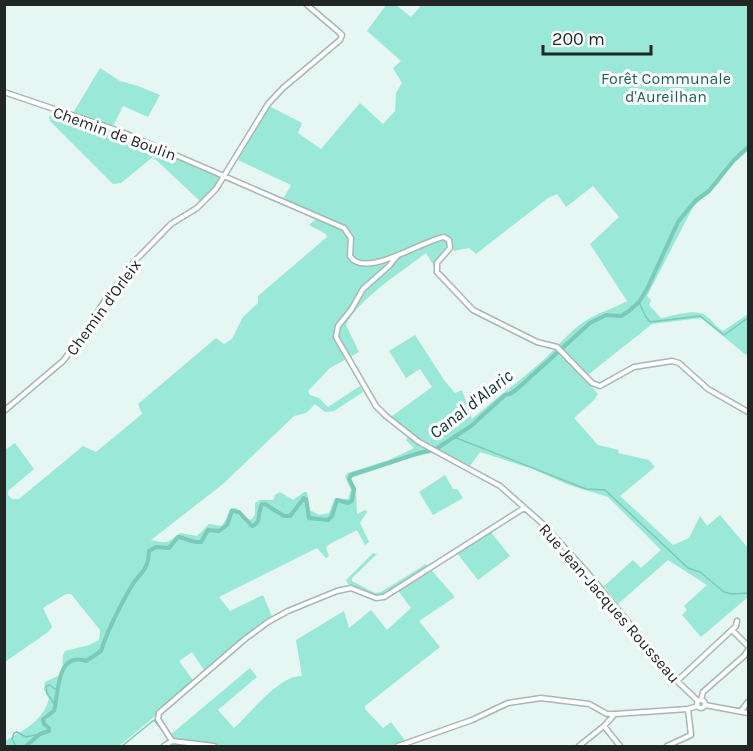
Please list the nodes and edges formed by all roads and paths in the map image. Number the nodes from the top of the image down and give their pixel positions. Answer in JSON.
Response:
{"nodes":[{"id":1,"x":306,"y":4,"type":"edge"},
{"id":2,"x":4,"y":92,"type":"edge"},
{"id":3,"x":225,"y":176,"type":"junction"},
{"id":4,"x":397,"y":256,"type":"junction"},
{"id":5,"x":4,"y":411,"type":"edge"},
{"id":6,"x":748,"y":411,"type":"edge"},
{"id":7,"x":524,"y":508,"type":"junction"},
{"id":8,"x":737,"y":621,"type":"dead end"},
{"id":9,"x":732,"y":630,"type":"junction"},
{"id":10,"x":748,"y":648,"type":"edge"},
{"id":11,"x":677,"y":681,"type":"junction"},
{"id":12,"x":748,"y":702,"type":"edge"},
{"id":13,"x":699,"y":703,"type":"junction"},
{"id":14,"x":688,"y":709,"type":"junction"},
{"id":15,"x":741,"y":711,"type":"junction"},
{"id":16,"x":748,"y":713,"type":"edge"},
{"id":17,"x":615,"y":714,"type":"junction"},
{"id":18,"x":604,"y":726,"type":"junction"},
{"id":19,"x":172,"y":741,"type":"junction"},
{"id":20,"x":164,"y":747,"type":"edge"},
{"id":21,"x":214,"y":747,"type":"edge"},
{"id":22,"x":398,"y":747,"type":"edge"},
{"id":23,"x":579,"y":747,"type":"edge"},
{"id":24,"x":620,"y":747,"type":"edge"},
{"id":25,"x":667,"y":747,"type":"edge"}],
"edges":[{"from":1,"to":3,"type":"street","name":"Chemin d'Orleix"},
{"from":2,"to":3,"type":"street","name":"Chemin de Boulin"},
{"from":3,"to":4,"type":"street","name":"Chemin de Boulin"},
{"from":3,"to":5,"type":"street","name":"Chemin d'Orleix"},
{"from":4,"to":6,"type":"street"},
{"from":4,"to":7,"type":"street","name":"Rue Jean-Jacques Rousseau"},
{"from":7,"to":11,"type":"street","name":"Rue Jean-Jacques Rousseau"},
{"from":7,"to":19,"type":"street"},
{"from":8,"to":9,"type":"street"},
{"from":9,"to":10,"type":"street"},
{"from":9,"to":11,"type":"street"},
{"from":10,"to":13,"type":"street"},
{"from":11,"to":13,"type":"street","name":"Rue Jean-Jacques Rousseau"},
{"from":12,"to":15,"type":"street"},
{"from":13,"to":14,"type":"street"},
{"from":13,"to":15,"type":"street","name":"Rue Jean-Jacques Rousseau"},
{"from":14,"to":17,"type":"street"},
{"from":14,"to":25,"type":"street"},
{"from":15,"to":16,"type":"street"},
{"from":17,"to":18,"type":"street"},
{"from":17,"to":22,"type":"street"},
{"from":18,"to":23,"type":"street"},
{"from":18,"to":24,"type":"street"},
{"from":19,"to":20,"type":"street"},
{"from":19,"to":21,"type":"street"}]}
